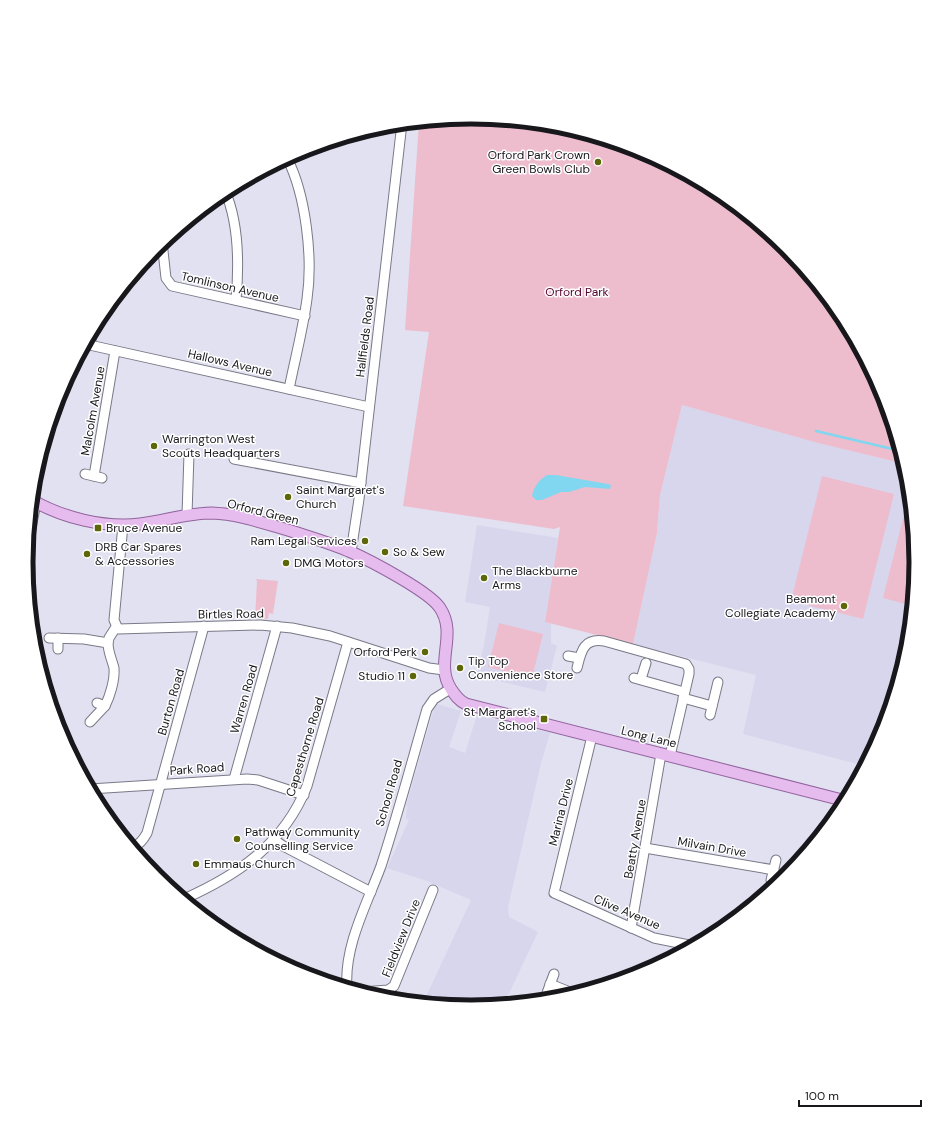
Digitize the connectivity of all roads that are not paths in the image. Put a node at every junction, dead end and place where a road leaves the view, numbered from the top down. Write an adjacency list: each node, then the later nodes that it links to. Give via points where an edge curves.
1 (401, 129): 10 (street, Hallfields Road)
2 (289, 164): 6 (street, via 299,189 306,228 309,280)
3 (227, 198): 5 (street, via 236,234)
4 (163, 250): 5 (street, Tomlinson Avenue, via 166,278 170,284)
5 (236, 300): 6 (street, Tomlinson Avenue)
6 (305, 316): 9 (street)
7 (91, 345): 8 (street, Hallows Avenue)
8 (116, 351): 9 (street, Hallows Avenue); 13 (street, Malcolm Avenue)
9 (289, 389): 10 (street, Hallows Avenue)
10 (369, 407): 14 (street, Hallfields Road)
11 (189, 454): 16 (street)
12 (234, 459): 14 (street)
13 (94, 476)
14 (361, 483): 18 (street, Hallfields Road)
15 (37, 503): 17 (main road, Orford Green, via 67,516)
16 (187, 515): 17 (main road, Orford Green); 18 (main road, Orford Green, via 211,513 238,516)
17 (122, 525): 21 (street, via 114,620)
18 (351, 552): 29 (main road, Orford Green, via 429,597 441,608 448,632)
19 (204, 626): 20 (street, Birtles Road); 21 (street, Birtles Road, via 122,630); 37 (street, Burton Road)
20 (277, 626): 22 (street, Birtles Road); 36 (street, Warren Road)
21 (116, 627): 23 (street)
22 (348, 642): 29 (street, Birtles Road, via 428,668); 39 (street, Capesthorne Road)
23 (108, 643): 24 (street, via 53,638); 33 (street, via 114,676)
24 (58, 649)
25 (568, 656): 26 (street)
26 (579, 658): 28 (street); 32 (street, Beatty Avenue, via 584,648 593,640 686,664 689,674)
27 (646, 664): 32 (street, via 638,678)
28 (577, 668)
29 (444, 670): 31 (main road)
30 (718, 682): 32 (street, via 711,710)
31 (450, 689): 34 (main road, Long Lane, via 459,700 469,706); 46 (street, School Road, via 434,699 427,709)
32 (684, 695): 35 (street, Beatty Avenue)
33 (90, 722)
34 (592, 736): 35 (main road, Long Lane); 47 (street, Marina Drive)
35 (666, 755): 40 (main road, Long Lane); 43 (street, Beatty Avenue)
36 (234, 779): 37 (street, Park Road); 39 (street, Park Road, via 258,780)
37 (160, 784): 38 (street, Park Road); 42 (street, Burton Road, via 146,833)
38 (97, 789)
39 (304, 795): 41 (street, Capesthorne Road)
40 (840, 799)
41 (274, 840): 46 (street); 48 (street, Capesthorne Road, via 256,858 225,880)
42 (137, 845)
43 (646, 848): 44 (street, Milvain Drive, via 775,865); 49 (street, Beatty Avenue)
44 (771, 880)
45 (433, 890): 55 (street, Fieldview Drive, via 394,986)
46 (371, 892): 52 (street, School Road, via 352,946)
47 (554, 893): 49 (street, Clive Avenue)
48 (188, 897)
49 (631, 928): 50 (street, Clive Avenue, via 654,938)
50 (686, 944)
51 (554, 974): 53 (street)
52 (346, 982)
53 (550, 984): 54 (street); 56 (street)
54 (565, 990)
55 (380, 991)
56 (547, 993)

